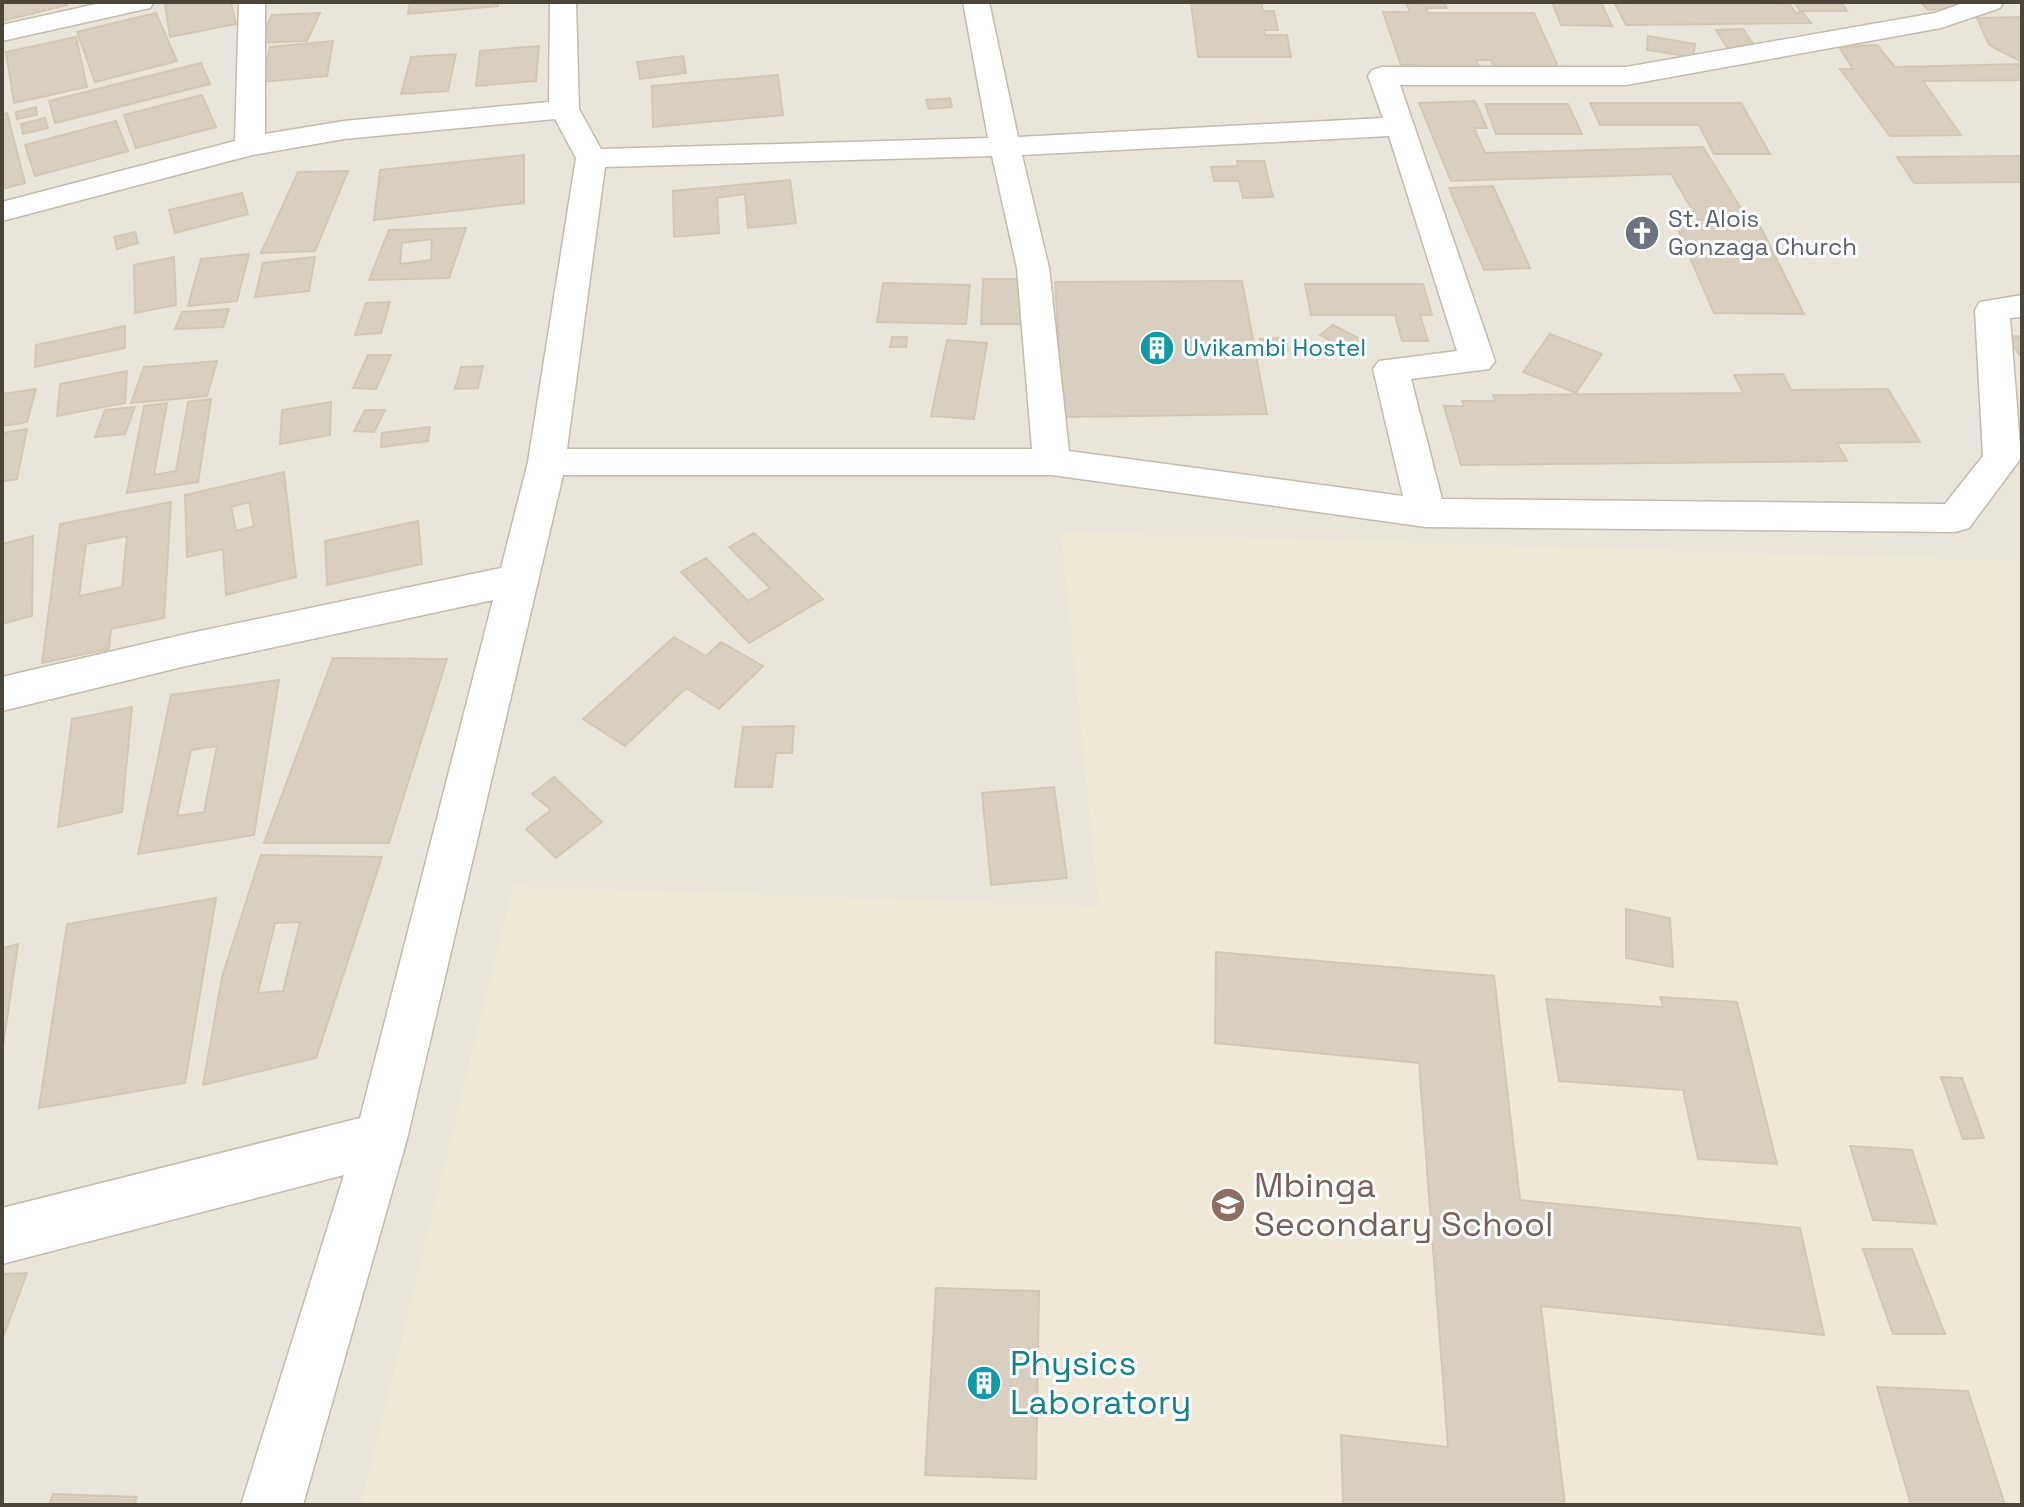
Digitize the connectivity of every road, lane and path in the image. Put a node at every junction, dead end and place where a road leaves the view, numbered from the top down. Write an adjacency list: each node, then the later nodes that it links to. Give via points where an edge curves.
1 (141, 2): 6 (street)
2 (252, 2): 9 (street)
3 (563, 2): 7 (street)
4 (1991, 2): 8 (street, via 1941,20 1626,76 1382,76)
5 (982, 9): 10 (street)
6 (2, 33)
7 (564, 109): 9 (street, via 344,130); 11 (street)
8 (1401, 126): 10 (street); 16 (street, via 1477,361 1391,369)
9 (250, 146): 12 (street)
10 (1005, 147): 11 (street); 15 (street, via 1033,268)
11 (591, 158): 14 (street)
12 (2, 212)
13 (2022, 306): 16 (street, via 1992,310 2002,458 1955,518)
14 (547, 462): 15 (street); 17 (street)
15 (1052, 462): 16 (street)
16 (1426, 513)
17 (516, 580): 18 (street); 19 (street)
18 (2, 694)
19 (381, 1139): 20 (street); 21 (street)
20 (2, 1236)
21 (272, 1505)

